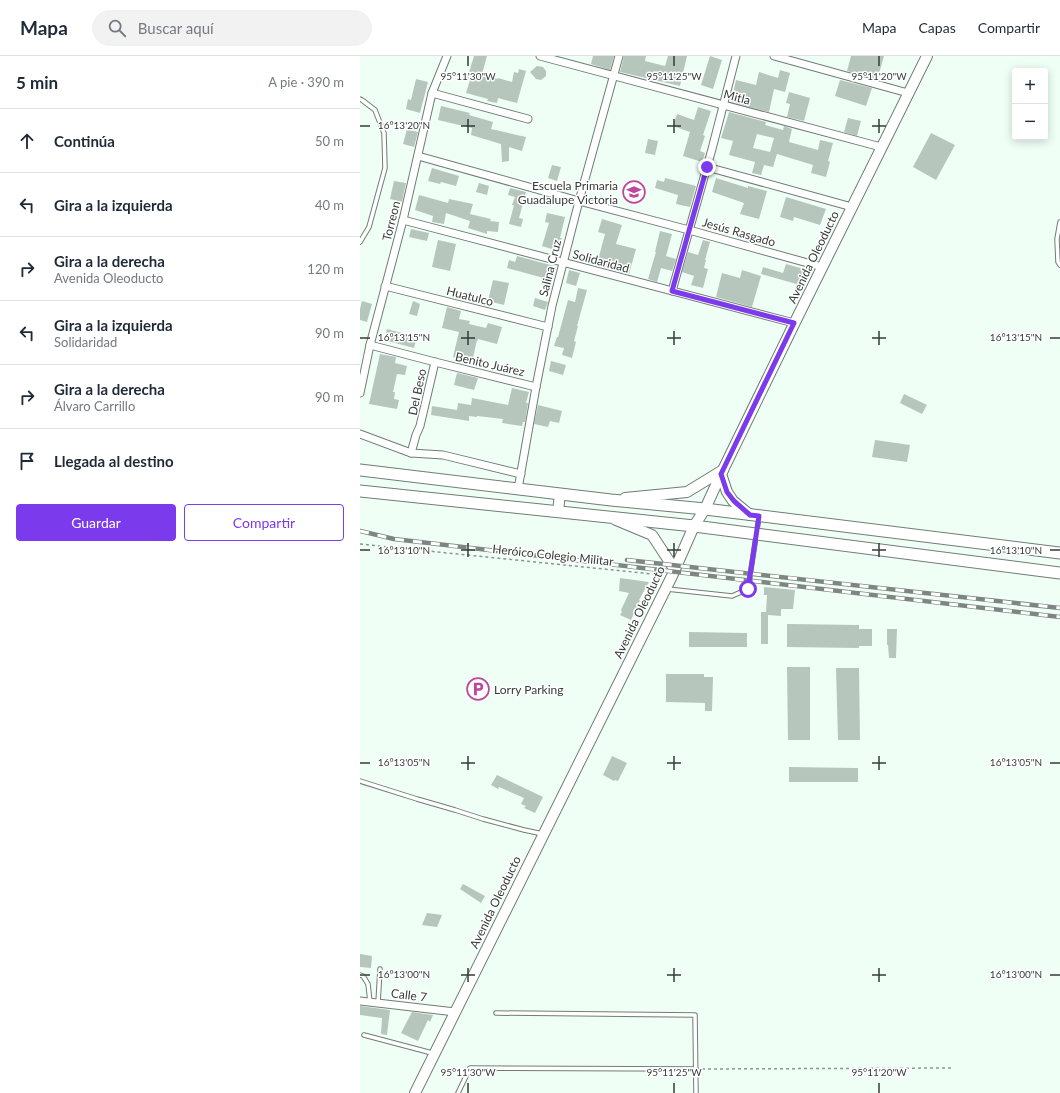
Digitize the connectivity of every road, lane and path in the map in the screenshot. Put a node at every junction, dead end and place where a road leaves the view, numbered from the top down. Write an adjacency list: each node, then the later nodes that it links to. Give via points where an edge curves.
1 (447, 56): 9 (street, Torreon)
2 (540, 56): 7 (street, Mitla)
3 (619, 56): 7 (street, Salina Cruz)
4 (736, 56): 11 (street)
5 (774, 56): 8 (street)
6 (927, 56): 8 (main road, Avenida Oleoducto)
7 (614, 76): 11 (street, Mitla); 16 (street, Salina Cruz)
8 (908, 93): 13 (main road, Avenida Oleoducto)
9 (432, 94): 12 (street); 14 (street, Torreon)
10 (360, 99): 21 (lane, via 375,110 384,133 385,168 369,227)
11 (724, 105): 13 (street, Mitla); 15 (street)
12 (528, 119)
13 (882, 147): 17 (main road, Avenida Oleoducto)
14 (418, 156): 16 (street, Jesús Rasgado); 18 (street, Torreon)
15 (707, 167): 17 (street); 20 (street)
16 (579, 201): 20 (street, Jesús Rasgado); 22 (street, Salina Cruz)
17 (852, 207): 24 (main road, Avenida Oleoducto)
18 (403, 220): 22 (street, Solidaridad); 25 (street, Torreon)
19 (1060, 222): 23 (lane, via 1057,239)
20 (689, 230): 24 (street, Jesús Rasgado); 26 (street)
21 (360, 242)
22 (563, 262): 26 (street, Solidaridad); 28 (street, Salina Cruz)
23 (1060, 265)
24 (822, 267): 27 (main road, Avenida Oleoducto)
25 (385, 286): 28 (street, Huatulco); 29 (street, Torreon)
26 (672, 291): 27 (street, Solidaridad)
27 (794, 323): 36 (main road, Avenida Oleoducto)
28 (548, 327): 31 (street, Salina Cruz)
29 (370, 345): 30 (street, Benito Juárez); 32 (street, Torreon)
30 (434, 362): 31 (street, Benito Juárez); 34 (street, Del Beso, via 420,426)
31 (536, 386): 37 (street, Salina Cruz)
32 (360, 393)
33 (360, 434): 34 (street)
34 (411, 453): 37 (street, via 443,456)
35 (360, 470): 38 (main road)
36 (722, 472): 41 (main road, via 687,492); 42 (main road, Avenida Oleoducto); 44 (main road, via 727,492 734,501)
37 (521, 474): 38 (street, Salina Cruz)
38 (518, 489): 40 (main road)
39 (360, 491): 43 (main road)
40 (560, 494): 41 (main road); 43 (main road)
41 (611, 500): 42 (main road)
42 (704, 509): 44 (main road); 46 (main road, Avenida Oleoducto)
43 (558, 511): 45 (main road)
44 (754, 515): 47 (lane); 49 (main road)
45 (608, 517): 46 (main road); 50 (main road, via 652,535)
46 (694, 526): 47 (main road); 50 (main road, Avenida Oleoducto)
47 (756, 534): 51 (main road); 52 (lane, via 748,589 732,596)
48 (360, 544): 50 (path, Heróico Colegio Militar)
49 (1060, 553)
50 (673, 573): 52 (main road, Avenida Oleoducto)
51 (1060, 573)
52 (666, 589): 54 (main road, Avenida Oleoducto)
53 (360, 781): 54 (lane, via 483,819)
54 (543, 834): 60 (main road, Avenida Oleoducto)
55 (380, 968): 59 (lane)
56 (360, 976): 58 (lane, via 363,976 368,984)
57 (360, 1001): 58 (street, Calle 7)
58 (370, 1002): 59 (street, Calle 7)
59 (378, 1003): 60 (street, Calle 7)
60 (455, 1012): 63 (main road, Avenida Oleoducto)
61 (496, 1013): 65 (lane, via 695,1014)
62 (364, 1035): 63 (lane)
63 (434, 1054): 66 (main road, Avenida Oleoducto)
64 (952, 1068): 65 (path)
65 (696, 1069): 67 (lane, via 470,1068); 68 (lane)
66 (415, 1093)
67 (458, 1093)
68 (696, 1093)

